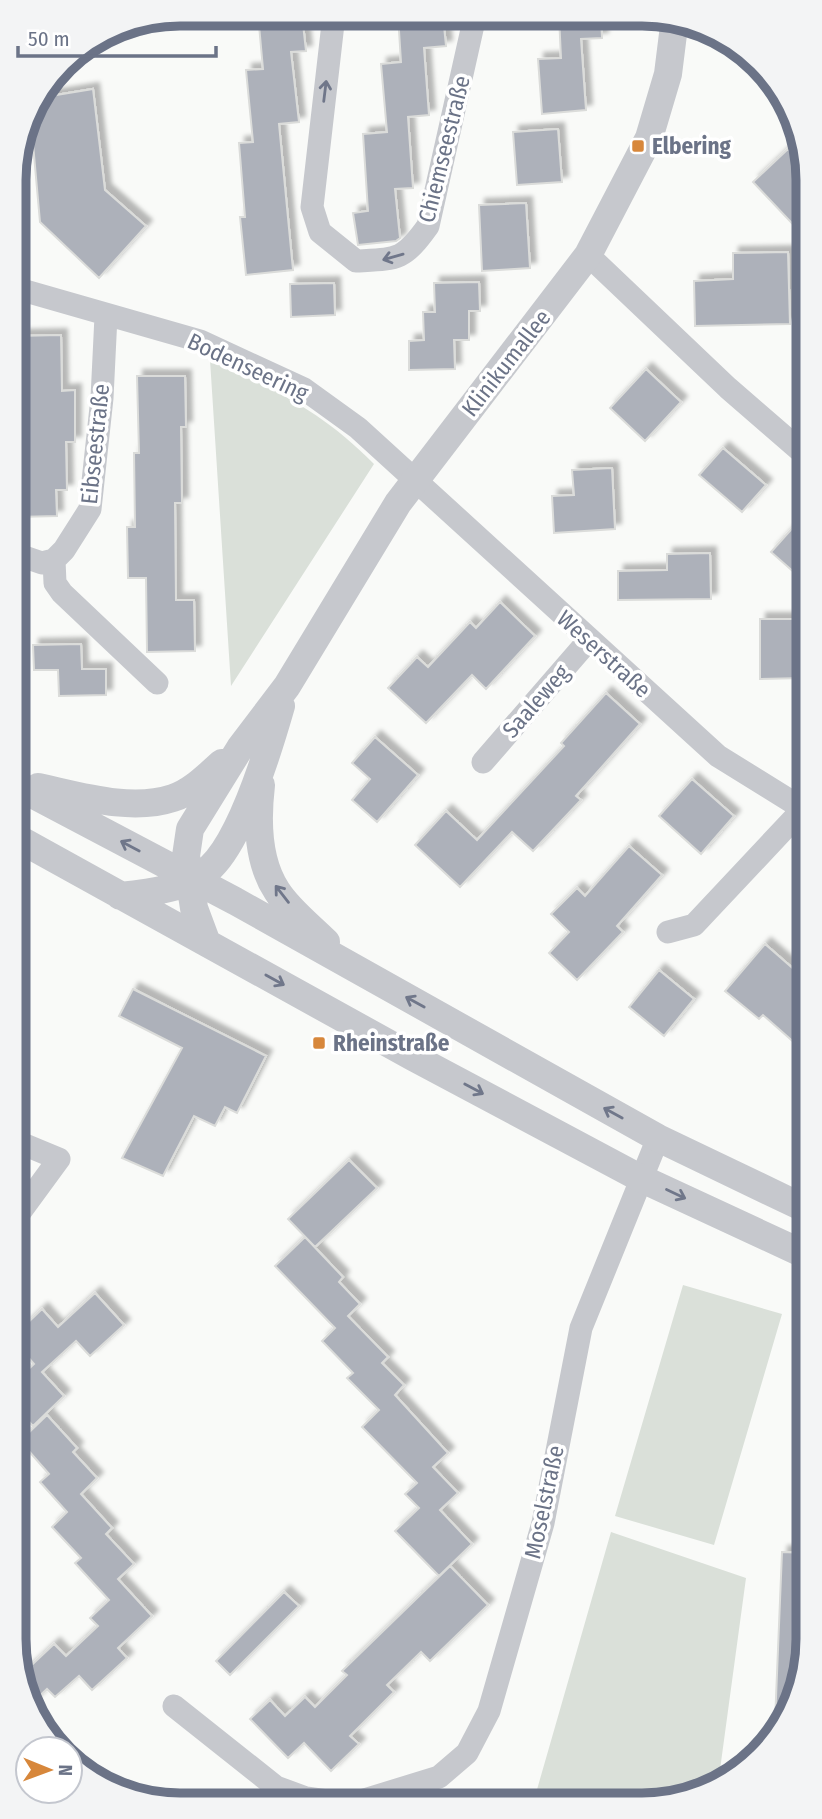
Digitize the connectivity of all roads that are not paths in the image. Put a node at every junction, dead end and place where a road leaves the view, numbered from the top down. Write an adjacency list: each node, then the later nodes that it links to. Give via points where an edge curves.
1 (473, 26): 2 (street, Chiemseestraße, one-way to 2, via 428,226 412,250 393,260 356,261 320,232 312,208)
2 (333, 27)
3 (674, 29): 4 (street, Klinikumallee, via 668,74 649,138)
4 (588, 255): 7 (street); 8 (street, Klinikumallee)
5 (27, 292): 6 (street, Bodenseering)
6 (106, 316): 8 (street, Bodenseering, via 200,341 304,389 358,428); 10 (street, Eibseestraße, via 90,509)
7 (796, 447)
8 (415, 480): 11 (street, Weserstraße); 13 (street, Klinikumallee)
9 (27, 558): 10 (street, via 42,563)
10 (54, 560): 12 (street, via 55,583 62,593)
11 (588, 641): 15 (street, Saaleweg); 19 (street, Weserstraße, via 718,756)
12 (157, 683)
13 (287, 686): 14 (street, Klinikumallee); 16 (street, Klinikumallee)
14 (240, 748): 17 (street, Klinikumallee, via 174,798 115,802); 22 (street, Klinikumallee, via 190,830 186,856)
15 (483, 762)
16 (263, 768): 22 (street, Klinikumallee, via 226,849 210,869); 26 (street, Klinikumallee, one-way to 16, via 277,891 269,872 258,808)
17 (27, 786)
18 (27, 789): 22 (street, one-way to 18)
19 (796, 805)
20 (796, 818): 24 (street, via 694,925)
21 (27, 843): 23 (street)
22 (190, 879): 23 (street, Klinikumallee, via 158,892); 25 (street, Klinikumallee, via 194,908); 26 (street)
23 (120, 896): 25 (street)
24 (668, 932)
25 (207, 943): 29 (street, one-way to 29)
26 (344, 962): 27 (street, one-way to 26)
27 (658, 1139): 29 (street, Moselstraße); 31 (street)
28 (26, 1145): 30 (street, via 59,1159)
29 (640, 1178): 32 (street, one-way to 32); 35 (street, Moselstraße, via 581,1328 543,1523 489,1711 467,1753 439,1777)
30 (26, 1204)
31 (795, 1204)
32 (795, 1250)
33 (174, 1706): 34 (street, via 276,1787)
34 (292, 1793)
35 (387, 1793)

